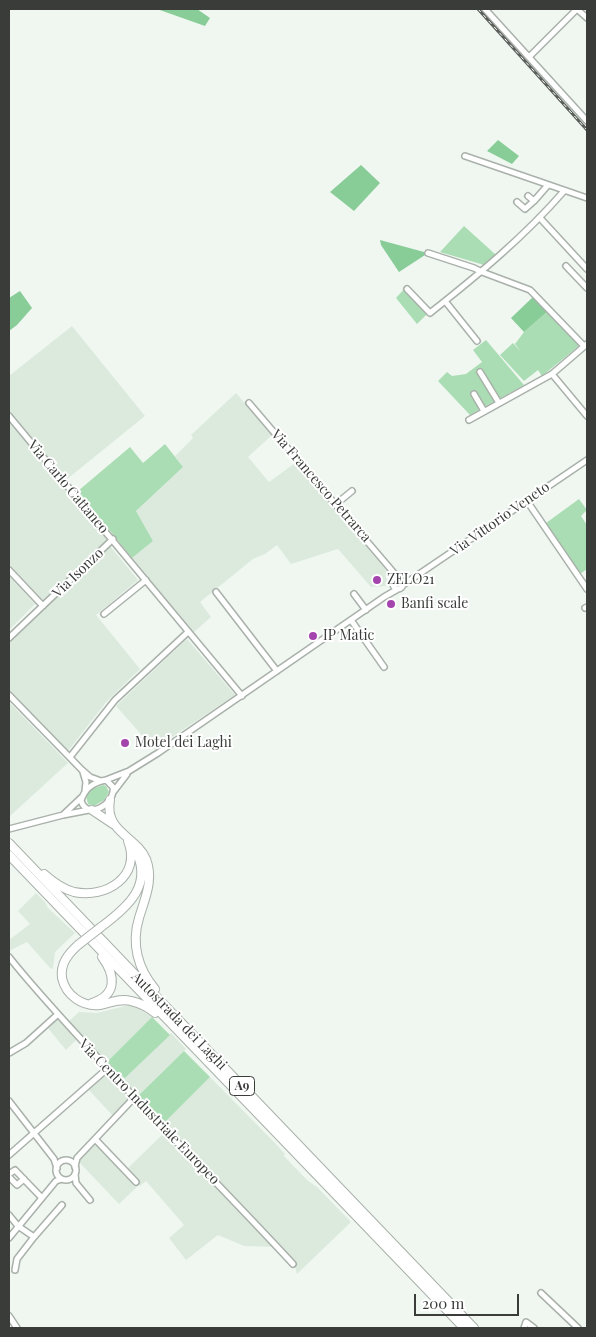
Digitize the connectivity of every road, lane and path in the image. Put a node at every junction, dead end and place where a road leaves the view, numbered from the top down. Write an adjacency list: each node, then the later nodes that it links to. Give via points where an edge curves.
1 (485, 9): 4 (street)
2 (577, 9): 3 (street); 4 (street)
3 (587, 18)
4 (529, 57): 5 (street)
5 (587, 121)
6 (465, 156): 7 (street)
7 (548, 185): 8 (street); 11 (street)
8 (564, 191): 10 (street); 13 (street)
9 (528, 196): 11 (street)
10 (587, 198)
11 (534, 201): 12 (street, via 525,209)
12 (517, 202)
13 (540, 218): 16 (street); 17 (street)
14 (428, 253): 17 (street)
15 (566, 266): 19 (street)
16 (587, 269)
17 (482, 272): 20 (street); 22 (street, via 530,290)
18 (407, 288): 20 (street, via 430,313)
19 (587, 288)
20 (446, 301): 21 (street)
21 (477, 341)
22 (586, 345): 24 (street)
23 (480, 372): 27 (street)
24 (552, 374): 27 (street); 30 (street)
25 (474, 394): 28 (street)
26 (249, 403): 35 (street, Via Francesco Petrarca)
27 (499, 403): 28 (street)
28 (484, 411): 31 (street)
29 (9, 416): 36 (street, Via Carlo Cattaneo)
30 (587, 416)
31 (468, 420)
32 (587, 460): 34 (street, Via Vittorio Veneto)
33 (352, 491): 35 (street)
34 (527, 500): 41 (street, Via Vittorio Veneto); 42 (street)
35 (336, 504): 38 (street, Via Francesco Petrarca)
36 (113, 539): 39 (street, Via Carlo Cattaneo); 46 (street, Via Isonzo)
37 (9, 570): 46 (street, Via Isonzo)
38 (392, 571): 40 (street, Via Francesco Petrarca); 41 (street, Via Francesco Petrarca)
39 (146, 580): 48 (street); 50 (street, Via Carlo Cattaneo)
40 (394, 583): 41 (street, via 397,580); 41 (street, via 396,589); 45 (street, Via Vittorio Veneto)
41 (401, 584): 45 (street, Via Vittorio Veneto)
42 (587, 589)
43 (216, 592): 53 (street)
44 (354, 594): 47 (street)
45 (384, 597): 47 (street, Via Vittorio Veneto)
46 (43, 606): 51 (street, Via Isonzo)
47 (366, 610): 49 (street, Via Vittorio Veneto)
48 (104, 614)
49 (351, 620): 52 (street); 53 (street, Via Vittorio Veneto)
50 (188, 632): 55 (street, Via Carlo Cattaneo); 56 (street, via 115,700)
51 (9, 638)
52 (384, 667)
53 (274, 673): 55 (street, Via Vittorio Veneto)
54 (9, 695): 56 (street)
55 (242, 696): 58 (street, Via Vittorio Veneto)
56 (70, 757): 57 (street)
57 (82, 770): 59 (street); 61 (street, via 86,782)
58 (129, 771): 59 (street); 60 (street)
59 (103, 781): 60 (street, via 112,784); 61 (street, via 92,785)
60 (114, 791): 62 (street)
61 (84, 794): 63 (street, via 82,804); 64 (street)
62 (110, 800): 63 (street, via 101,808); 65 (highway, via 110,816)
63 (91, 810): 64 (street); 65 (highway)
64 (63, 815): 66 (street)
65 (117, 827): 67 (highway)
66 (9, 829)
67 (128, 839): 68 (highway, via 132,856 128,871 111,887 93,893 75,892 54,882); 72 (highway, bridge, via 140,862 140,884 134,898 78,944 63,963 62,979 71,995); 75 (highway, via 146,860 149,878 136,932 140,965 153,986)
68 (10, 842): 75 (highway, Autostrada dei Laghi / A9)
69 (9, 855): 70 (highway, Autostrada dei Laghi / A9)
70 (24, 871): 72 (highway, via 108,966 112,976 110,991); 79 (highway, Autostrada dei Laghi / A9)
71 (9, 957): 73 (street, Via Centro Industriale Europeo)
72 (89, 1004): 79 (highway, via 129,1000 150,1009)
73 (58, 1015): 74 (street, via 26,1043); 76 (street, Via Centro Industriale Europeo)
74 (9, 1053)
75 (223, 1066): 106 (highway, Autostrada dei Laghi / A9)
76 (108, 1068): 77 (street, Via Centro Industriale Europeo); 80 (street)
77 (133, 1099): 81 (street); 100 (street, Via Centro Industriale Europeo)
78 (9, 1101): 80 (street)
79 (255, 1111): 105 (highway, Autostrada dei Laghi / A9)
80 (33, 1133): 82 (street); 84 (street)
81 (95, 1139): 83 (street); 91 (street)
82 (9, 1154)
83 (77, 1158): 86 (street); 87 (street)
84 (54, 1159): 85 (street); 89 (street)
85 (62, 1161): 86 (street); 89 (street)
86 (69, 1161): 87 (street)
87 (75, 1170): 89 (street); 92 (street)
88 (9, 1175): 90 (street, via 14,1169); 90 (street, via 17,1185)
89 (61, 1175): 92 (street); 93 (street)
90 (24, 1179): 93 (street)
91 (136, 1182)
92 (76, 1183): 94 (street)
93 (42, 1198): 97 (street)
94 (90, 1200)
95 (62, 1205): 98 (street)
96 (9, 1215): 97 (street)
97 (18, 1226): 98 (street); 99 (street)
98 (34, 1237): 101 (street, via 17,1259)
99 (9, 1238)
100 (293, 1264)
101 (15, 1270)
102 (541, 1293): 109 (street)
103 (9, 1316): 104 (street)
104 (17, 1328)
105 (464, 1328)
106 (474, 1328)
107 (524, 1328): 108 (street, via 526,1322)
108 (534, 1328)
109 (578, 1328)

